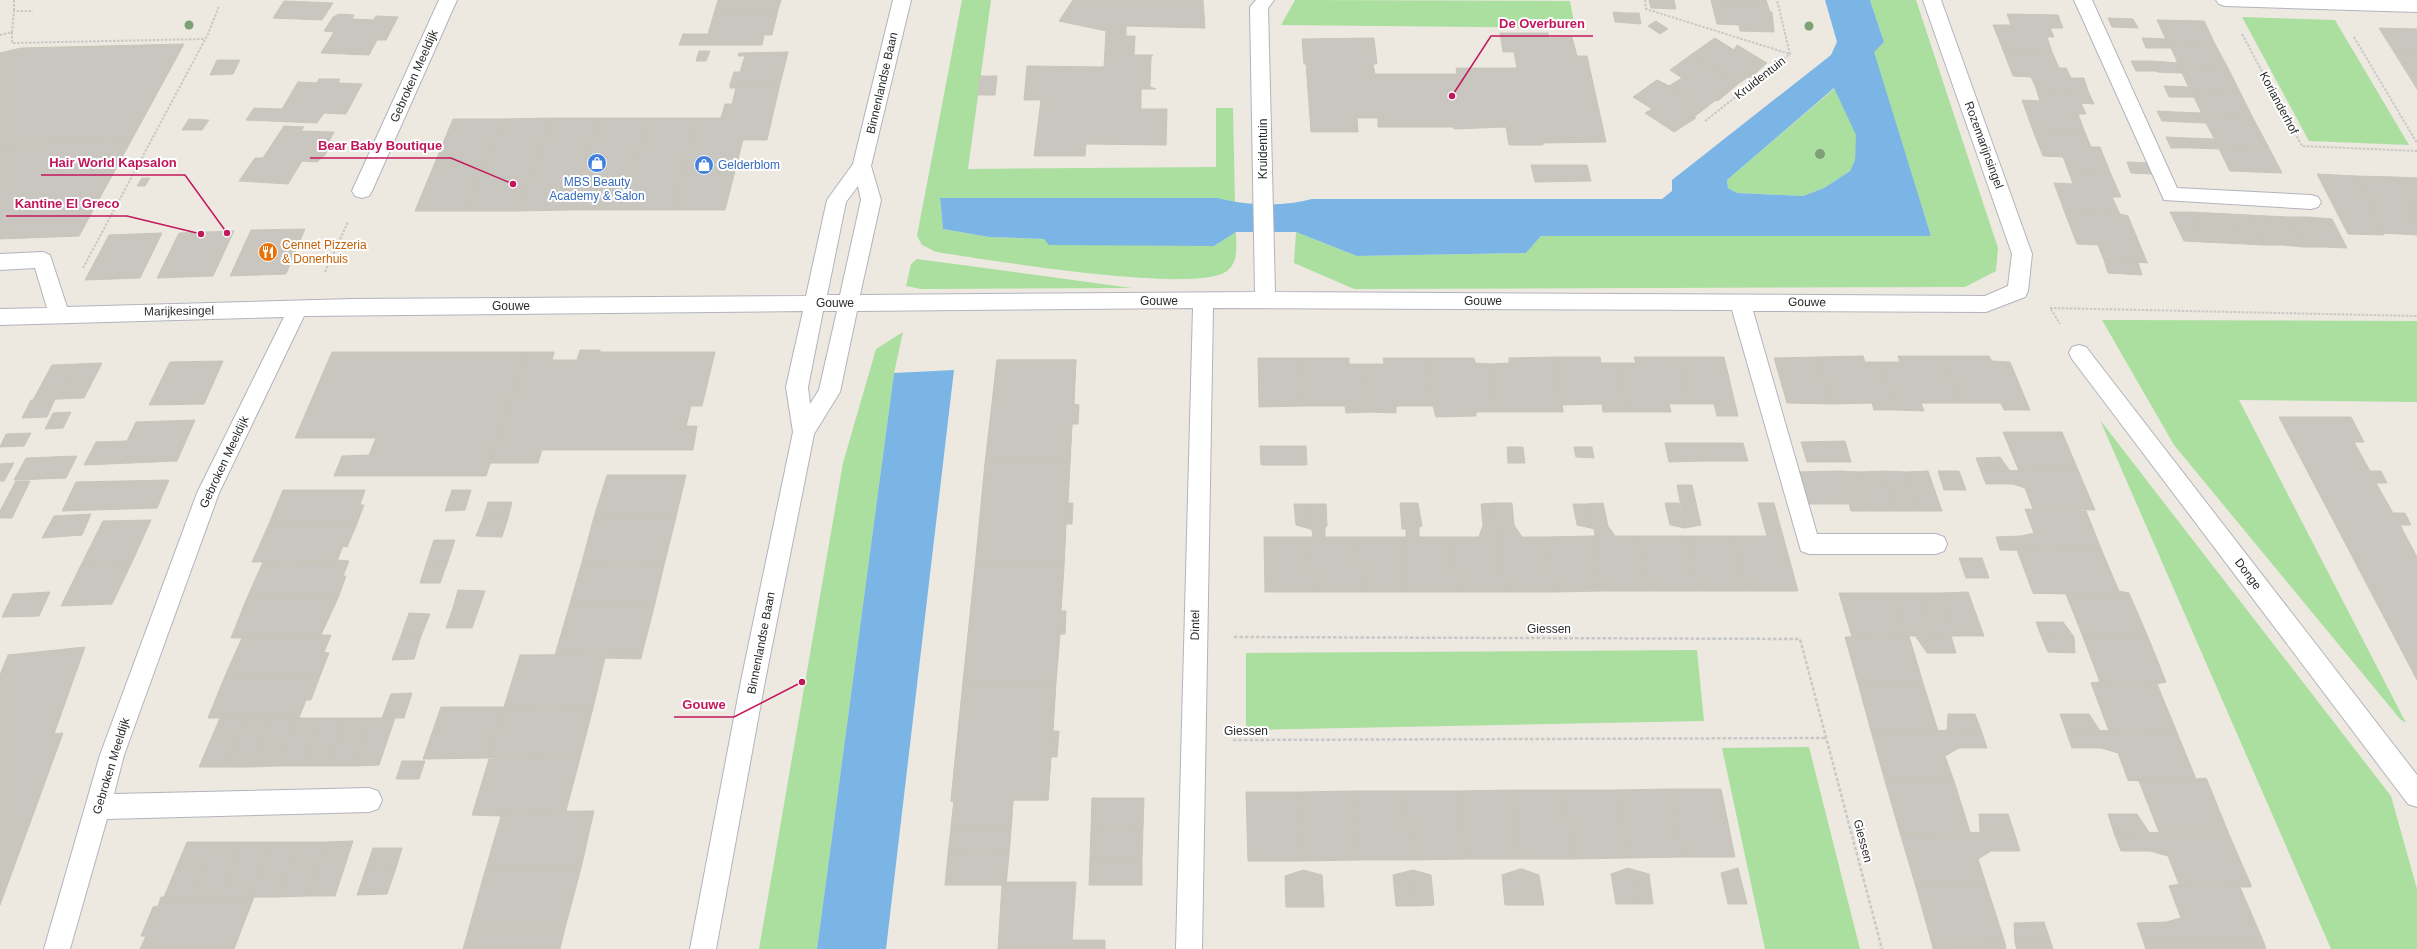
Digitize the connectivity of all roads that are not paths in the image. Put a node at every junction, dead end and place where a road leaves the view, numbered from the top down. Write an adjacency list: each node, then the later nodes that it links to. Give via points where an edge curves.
1 (448, 0): 9 (street, Gebroken Meeldijk)
2 (902, 0): 8 (street, Binnenlandse Baan)
3 (1265, 0): 13 (street, Kruidentuin, via 1259,7)
4 (1932, 0): 12 (street, Rozemarijnsingel, via 2022,254)
5 (2083, 0): 10 (street, via 2171,195)
6 (2225, 0): 7 (street)
7 (2417, 6)
8 (862, 166): 16 (street, Binnenlandse Baan, via 837,200); 17 (street, Binnenlandse Baan, via 871,200)
9 (362, 191)
10 (2311, 202)
11 (0, 262): 19 (street, via 43,260)
12 (2018, 291): 15 (street, Gouwe, via 1986,304)
13 (1265, 300): 14 (street, Gouwe); 15 (street, Gouwe)
14 (1203, 301): 17 (street, Gouwe); 29 (street, Dintel)
15 (1740, 302): 23 (street, via 1809,544)
16 (815, 303): 17 (street, Gouwe); 18 (street, Gouwe); 22 (street, Binnenlandse Baan, via 797,387)
17 (848, 303): 22 (street, Binnenlandse Baan, via 829,392)
18 (298, 308): 19 (street, Marijkesingel); 26 (street, Gebroken Meeldijk, via 208,493 112,755)
19 (59, 314): 20 (street, Marijkesingel)
20 (0, 317)
21 (2079, 353): 24 (street, Donge)
22 (804, 432): 28 (street, Binnenlandse Baan, via 753,681)
23 (1936, 544)
24 (2417, 795)
25 (369, 800): 26 (street)
26 (98, 807): 27 (street, Gebroken Meeldijk)
27 (57, 949)
28 (703, 949)
29 (1189, 949)

